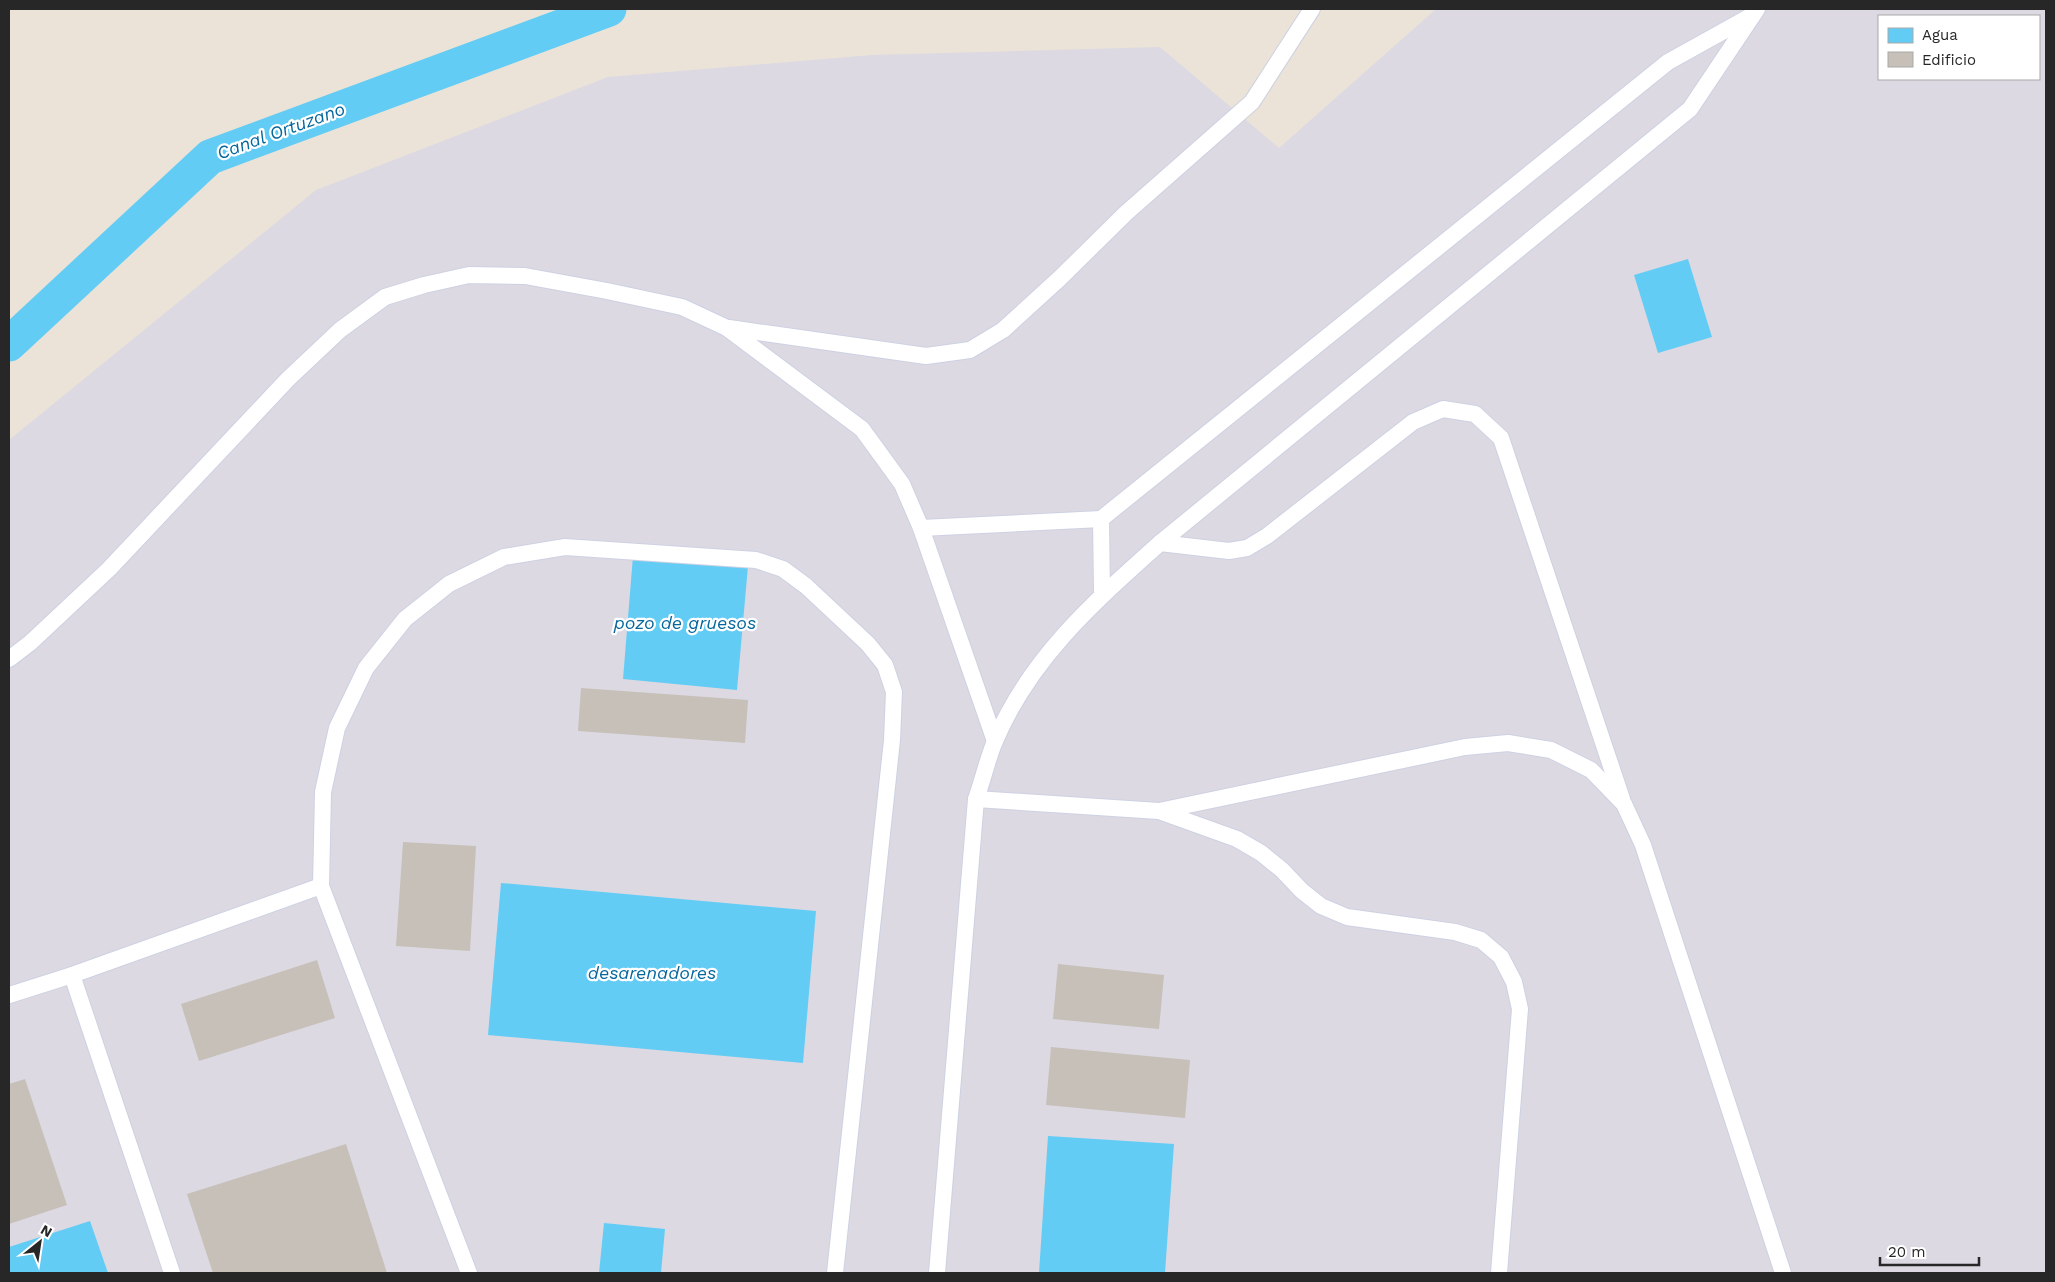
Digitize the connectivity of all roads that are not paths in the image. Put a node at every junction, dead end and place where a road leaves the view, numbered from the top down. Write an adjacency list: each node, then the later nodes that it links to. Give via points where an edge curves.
1 (1312, 9): 3 (lane, via 1252,102 1126,213 1003,330 970,350 926,356)
2 (1755, 11): 4 (lane, via 1668,62); 6 (lane, via 1690,109)
3 (727, 328): 5 (lane, via 862,429 902,484); 8 (lane, via 682,307 525,276 469,275 385,298 340,330 295,373 109,569)
4 (1101, 519): 5 (lane); 7 (lane)
5 (921, 528): 9 (lane)
6 (1160, 544): 7 (lane); 11 (lane, via 1228,551 1247,548 1267,536 1413,422 1443,409 1475,414 1501,438)
7 (1102, 594): 9 (lane, via 1046,654)
8 (9, 659)
9 (995, 741): 10 (lane)
10 (976, 799): 12 (lane); 19 (lane)
11 (1624, 804): 12 (lane, via 1591,770 1551,750 1508,743 1465,747); 21 (lane, via 1643,845)
12 (1159, 811): 20 (lane, via 1237,839 1261,853 1321,906 1347,918 1455,932 1481,940 1501,957 1514,982 1520,1009)
13 (320, 886): 14 (lane); 17 (lane); 18 (lane, via 323,792 337,728 366,668 405,620 449,584 504,557 564,547 756,560 783,569 806,586 868,644 885,665 894,692 892,740)
14 (72, 976): 15 (lane); 16 (lane)
15 (9, 995)
16 (172, 1273)
17 (469, 1273)
18 (835, 1273)
19 (937, 1273)
20 (1499, 1273)
21 (1783, 1273)

